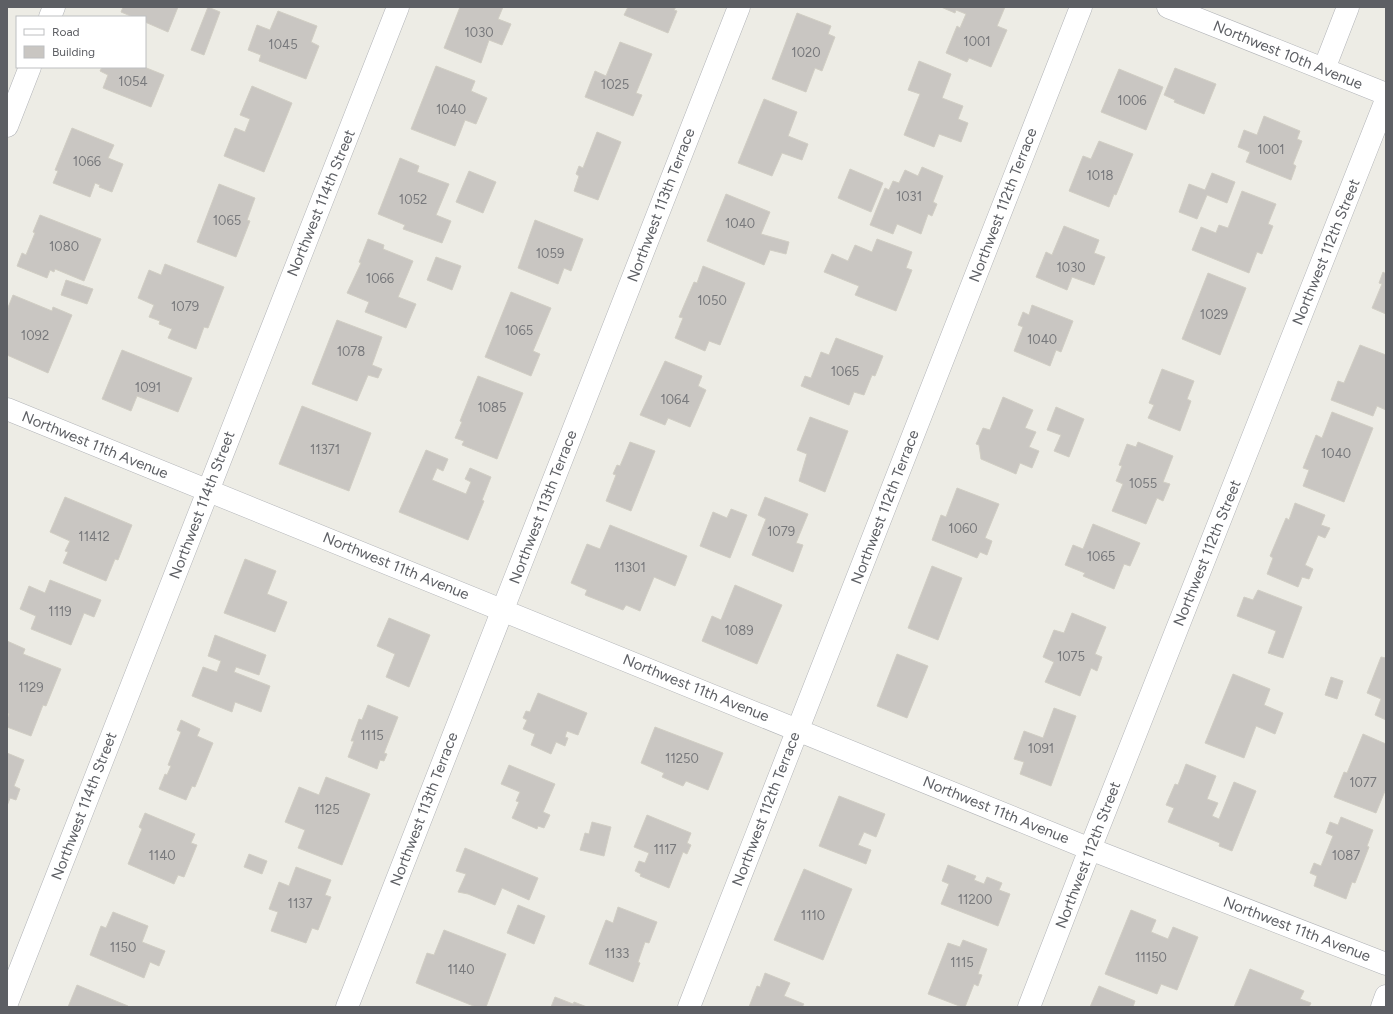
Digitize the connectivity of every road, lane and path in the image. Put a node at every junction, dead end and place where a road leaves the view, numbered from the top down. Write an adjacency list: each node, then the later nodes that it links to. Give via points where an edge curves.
1 (398, 7): 12 (street, Northwest 114th Street)
2 (739, 7): 13 (street, Northwest 113th Terrace)
3 (1081, 7): 14 (street, Northwest 112th Terrace)
4 (1168, 7): 7 (street, Northwest 10th Avenue)
5 (1348, 7): 7 (street)
6 (30, 68): 10 (street)
7 (1324, 69): 8 (street, Northwest 10th Avenue)
8 (1386, 94)
9 (1386, 100): 15 (street, Northwest 112th Street)
10 (7, 126)
11 (7, 409): 12 (street, Northwest 11th Avenue)
12 (208, 490): 13 (street, Northwest 11th Avenue); 18 (street, Northwest 114th Street)
13 (503, 609): 14 (street, Northwest 11th Avenue); 19 (street, Northwest 113th Terrace)
14 (798, 729): 15 (street, Northwest 11th Avenue); 20 (street, Northwest 112th Terrace)
15 (1090, 848): 16 (street, Northwest 11th Avenue); 21 (street, Northwest 112th Street)
16 (1386, 964)
17 (1386, 996): 22 (street)
18 (7, 1003)
19 (347, 1007)
20 (689, 1007)
21 (1029, 1007)
22 (1382, 1007)

